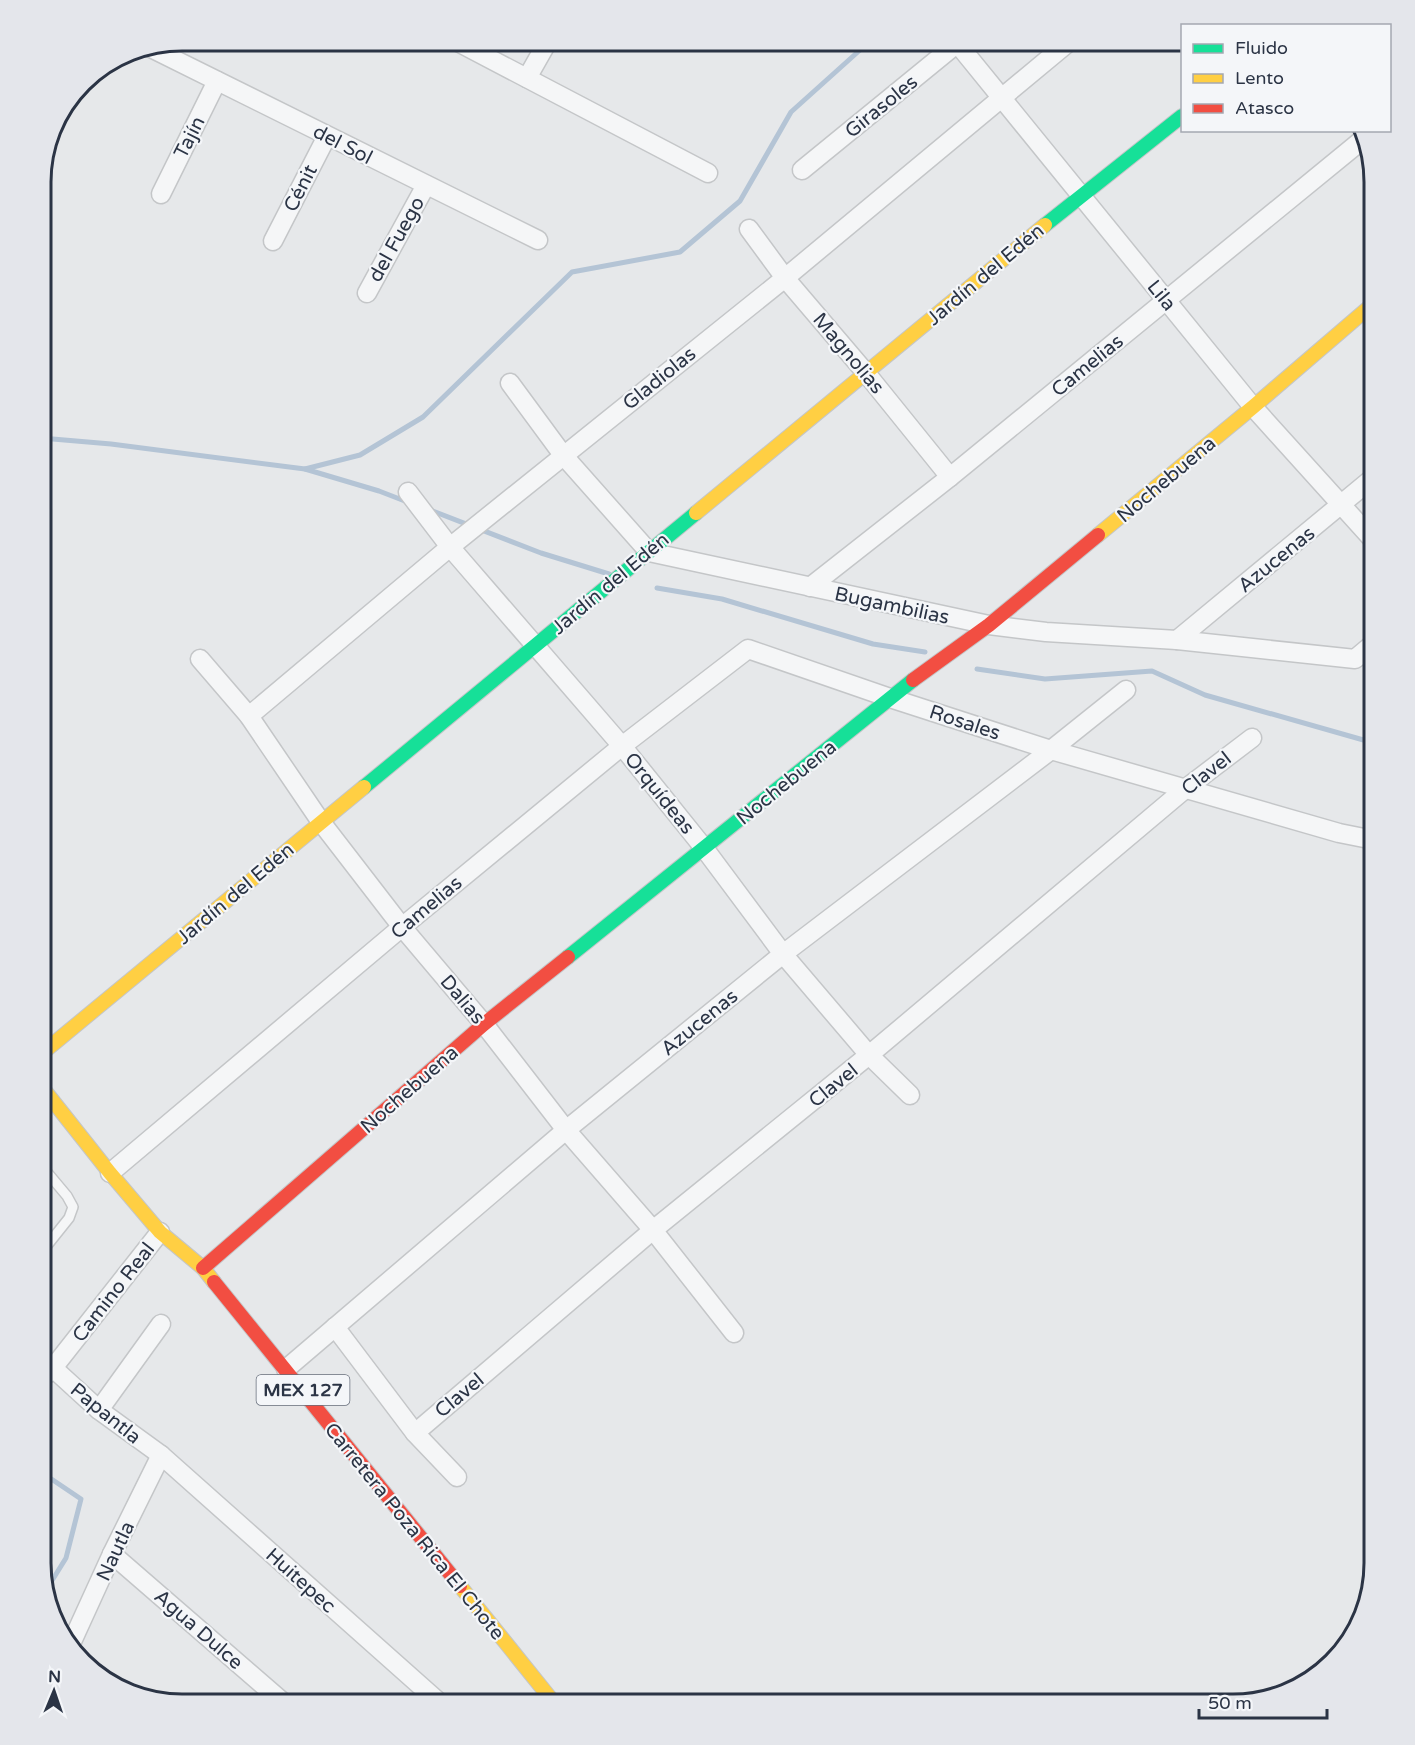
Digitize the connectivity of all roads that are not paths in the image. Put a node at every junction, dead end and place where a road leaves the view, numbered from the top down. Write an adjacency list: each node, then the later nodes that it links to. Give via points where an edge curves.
1 (477, 51): 7 (street)
2 (542, 51): 7 (street)
3 (948, 51): 13 (street, Girasoles)
4 (966, 51): 9 (street, Lila)
5 (1058, 51): 9 (street, Gladiolas)
6 (161, 53): 8 (street, del Sol)
7 (527, 78): 14 (street)
8 (217, 81): 11 (street, del Sol); 16 (street, Tajín)
9 (1001, 98): 17 (street, Lila); 21 (street, Gladiolas)
10 (1181, 118): 17 (street, Jardín del Edén)
11 (327, 136): 15 (street, del Sol); 20 (street, Cénit)
12 (1358, 143): 23 (street, Camelias)
13 (802, 171)
14 (708, 172)
15 (426, 185): 19 (street, del Sol); 22 (street, del Fuego)
16 (161, 194)
17 (1081, 195): 23 (street, Lila); 25 (street, Jardín del Edén)
18 (749, 229): 21 (street, Magnolias)
19 (538, 240)
20 (273, 241)
21 (784, 278): 25 (street, Magnolias); 28 (street, Gladiolas)
22 (366, 293)
23 (1166, 300): 27 (street, Lila); 29 (street, Camelias)
24 (1364, 312): 27 (street, Nochebuena)
25 (866, 373): 29 (street, Magnolias); 35 (street, Jardín del Edén)
26 (510, 383): 28 (street)
27 (1253, 407): 32 (street, Lila); 37 (street, Nochebuena)
28 (563, 455): 34 (street, Gladiolas); 35 (street)
29 (950, 477): 36 (street, Camelias)
30 (1364, 485): 32 (street, Azucenas)
31 (408, 492): 34 (street, Orquídeas)
32 (1341, 505): 33 (street, Lila); 38 (street, Azucenas)
33 (1364, 530)
34 (455, 544): 39 (street, Orquídeas); 45 (street, Gladiolas)
35 (649, 552): 36 (street, Bugambilias); 39 (street, Jardín del Edén)
36 (810, 587): 37 (street, Bugambilias)
37 (989, 625): 38 (street, Bugambilias); 44 (street, Nochebuena)
38 (1177, 640): 41 (street, Bugambilias, via 1355,659)
39 (535, 646): 47 (street, Orquídeas); 50 (street, Jardín del Edén)
40 (748, 649): 44 (street, Rosales); 47 (street, Camelias)
41 (1364, 651)
42 (200, 659): 45 (street, Dalias)
43 (1126, 690): 48 (street, Azucenas)
44 (890, 698): 48 (street, Rosales); 52 (street, Nochebuena)
45 (249, 716): 50 (street, Dalias)
46 (1252, 738): 49 (street, Clavel)
47 (622, 746): 52 (street, Orquídeas); 53 (street, Camelias)
48 (1051, 750): 49 (street, Rosales); 54 (street, Azucenas)
49 (1185, 789): 51 (street, Rosales); 57 (street, Clavel)
50 (321, 822): 53 (street, Dalias); 56 (street, Jardín del Edén)
51 (1364, 838)
52 (704, 848): 54 (street, Orquídeas); 55 (street, Nochebuena)
53 (402, 927): 55 (street, Dalias); 61 (street, Camelias)
54 (783, 954): 57 (street, Orquídeas); 60 (street, Azucenas)
55 (484, 1024): 60 (street, Dalias); 66 (street, Nochebuena)
56 (51, 1046)
57 (869, 1055): 58 (street, Orquídeas); 63 (street, Clavel)
58 (910, 1095)
59 (51, 1099): 61 (street, Carretera Poza Rica El Chote / MEX 127)
60 (566, 1130): 63 (street, Dalias); 68 (street, Azucenas)
61 (110, 1173): 64 (street, Carretera Poza Rica El Chote / MEX 127)
62 (51, 1177): 65 (lane, via 73,1207)
63 (653, 1230): 69 (street, Dalias); 74 (street, Clavel)
64 (160, 1232): 66 (street, Carretera Poza Rica El Chote / MEX 127); 70 (street, Camino Real)
65 (51, 1240)
66 (203, 1268): 71 (street, Carretera Poza Rica El Chote / MEX 127)
67 (161, 1324): 73 (street)
68 (335, 1327): 71 (street, Azucenas); 74 (street)
69 (734, 1333)
70 (51, 1368)
71 (286, 1369): 81 (street, Carretera Poza Rica El Chote / MEX 127)
72 (51, 1376): 73 (street, Papantla)
73 (99, 1410): 75 (street, Papantla)
74 (415, 1433): 76 (street)
75 (161, 1455): 77 (street, Nautla); 80 (street, Huitepec)
76 (457, 1477)
77 (112, 1554): 78 (street, Nautla); 79 (street, Agua Dulce)
78 (74, 1637)
79 (273, 1694)
80 (430, 1694)
81 (547, 1694)

